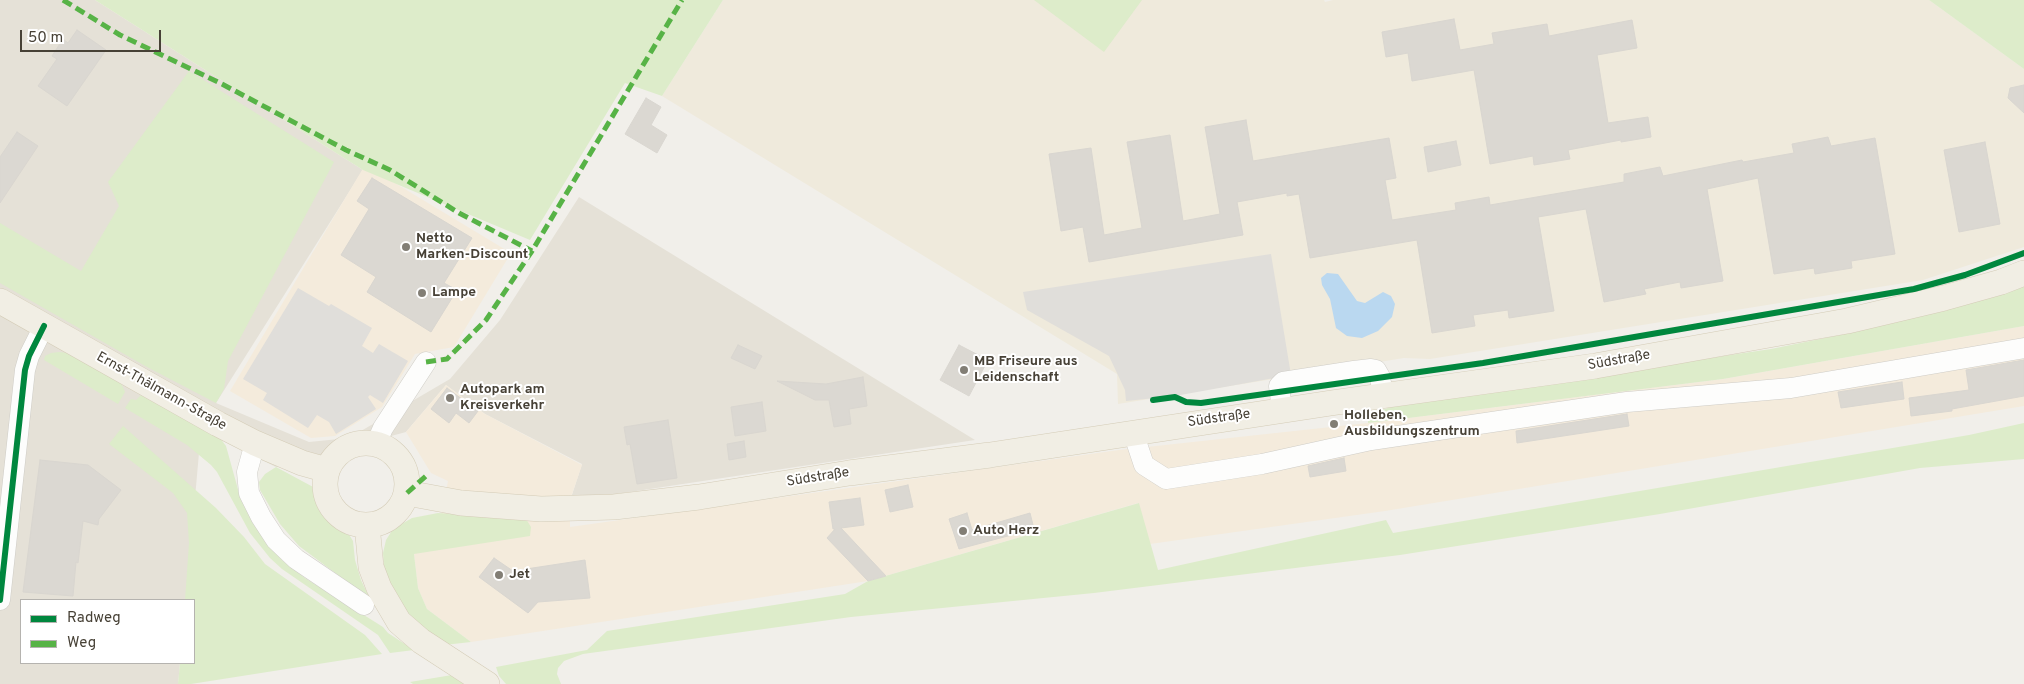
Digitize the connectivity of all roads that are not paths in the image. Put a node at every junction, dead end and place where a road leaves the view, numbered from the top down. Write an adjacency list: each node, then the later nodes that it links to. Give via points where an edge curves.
1 (2024, 273): 6 (main road, Südstraße, via 1944,298 1847,321 1595,366)
2 (0, 301): 3 (main road, Ernst-Thälmann-Straße)
3 (44, 326): 7 (main road, Ernst-Thälmann-Straße); 12 (street, via 25,370)
4 (2024, 348): 6 (street, via 1791,388 1627,402 1370,440 1262,464 1166,478 1144,465)
5 (426, 362): 8 (street, via 382,428)
6 (1133, 432): 10 (main road, Südstraße, via 614,507 494,507)
7 (255, 443): 9 (main road, Ernst-Thälmann-Straße); 13 (street, via 247,472 249,493 276,540 296,559)
8 (376, 444): 9 (main road, via 356,443 344,449 333,458); 10 (main road, via 395,454 404,465)
9 (327, 470): 11 (main road, via 326,494 330,505 348,521)
10 (407, 493): 11 (main road, via 394,514 384,521)
11 (367, 525): 14 (main road, via 371,567 399,622 420,641)
12 (0, 600)
13 (364, 605)
14 (487, 684)

